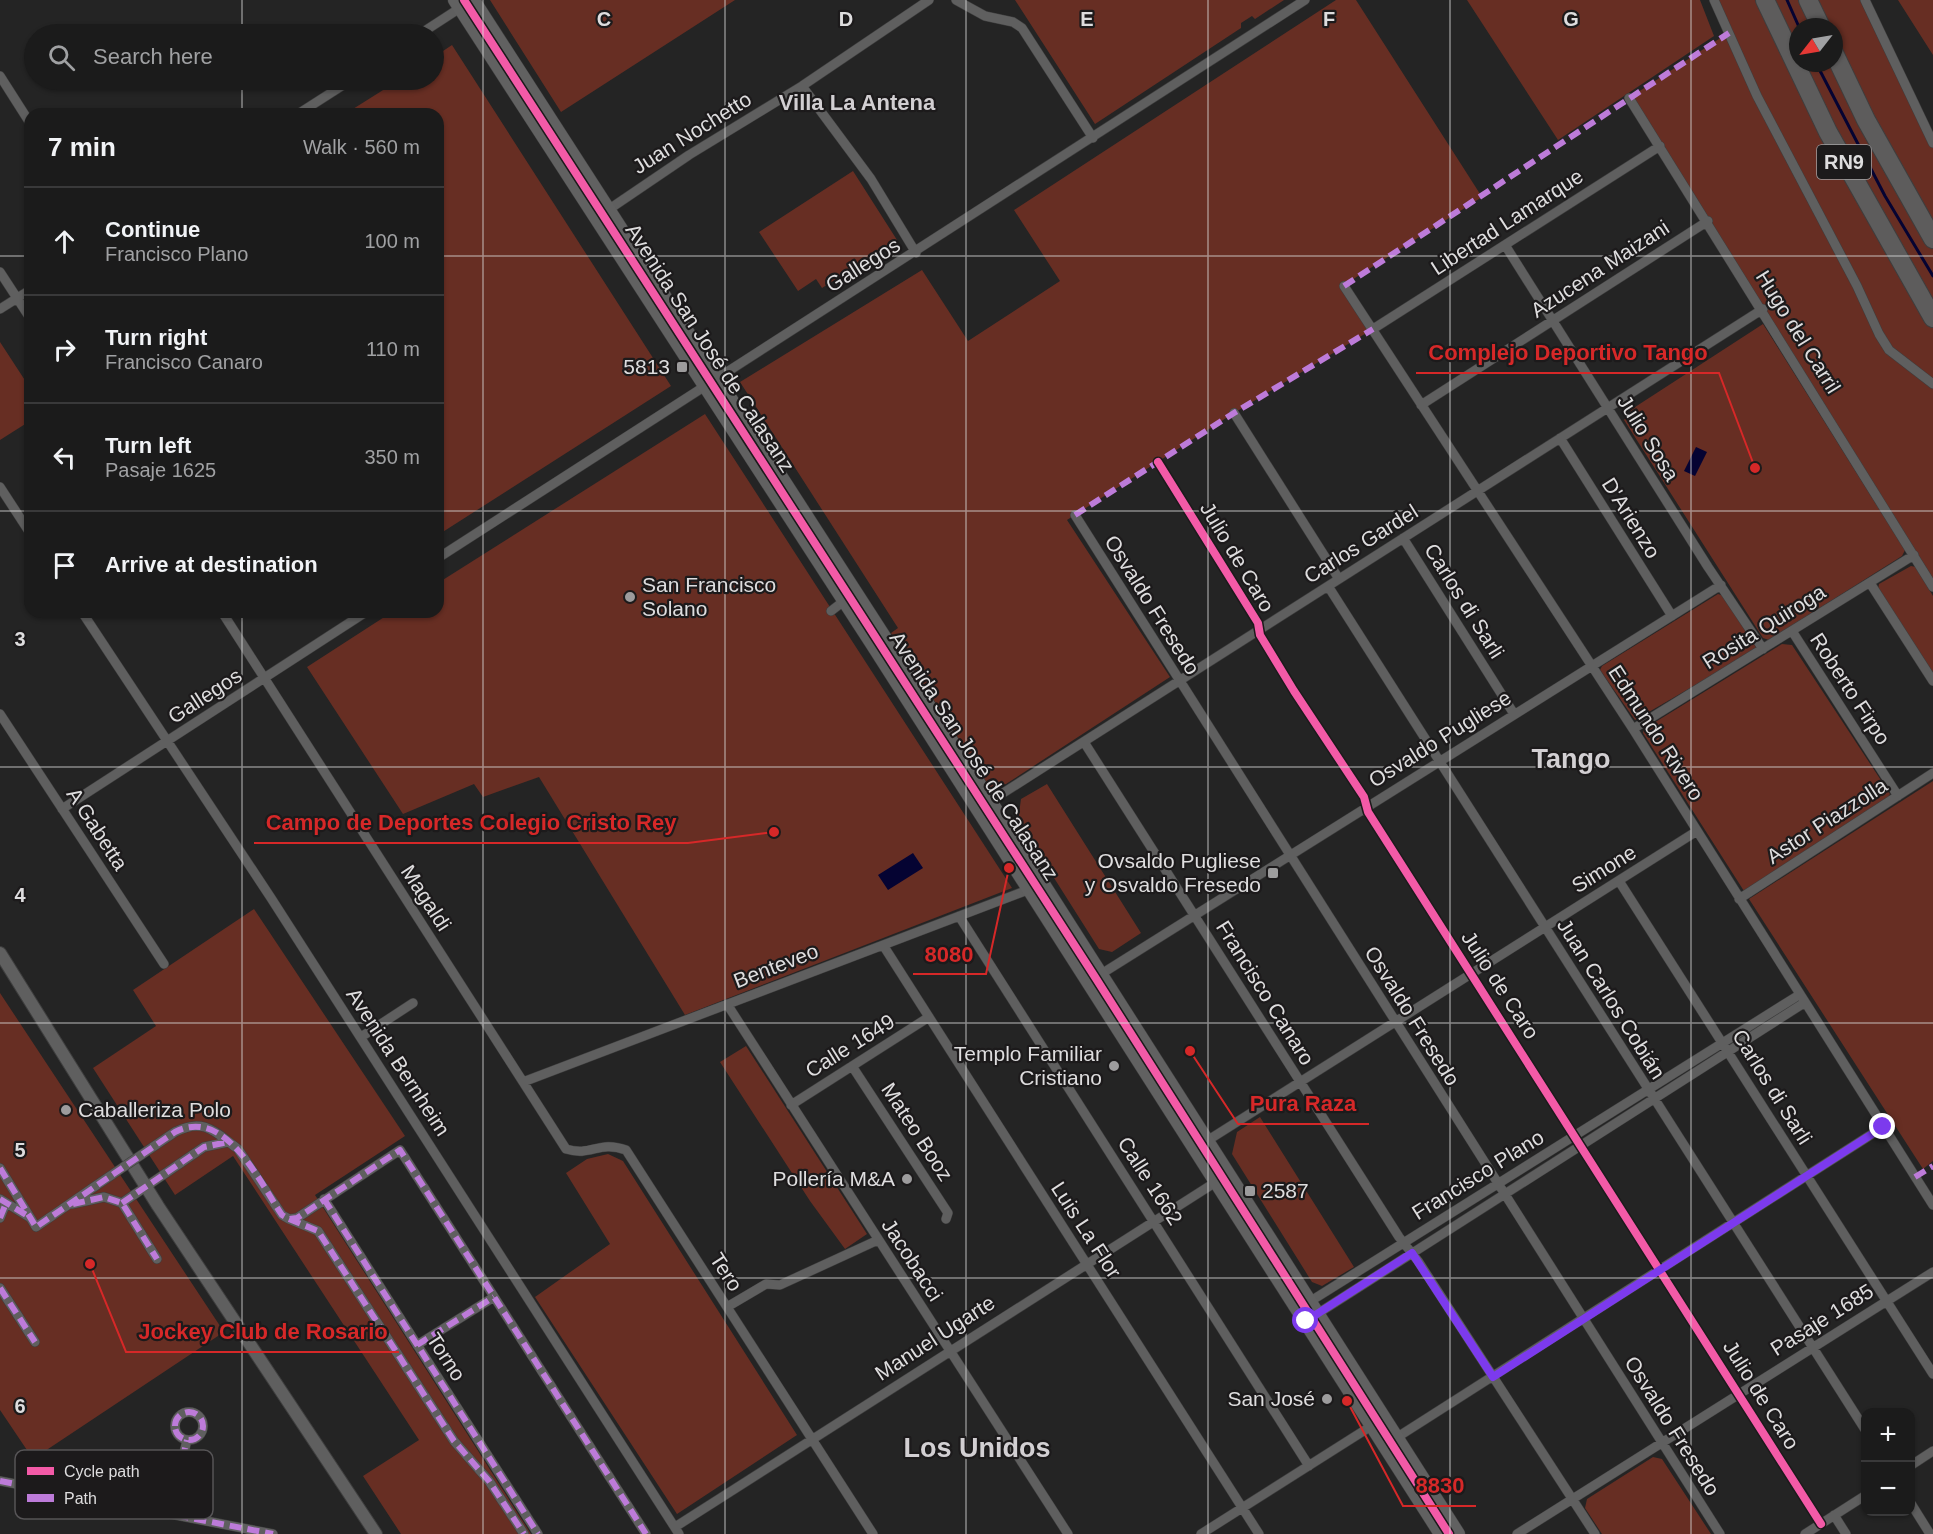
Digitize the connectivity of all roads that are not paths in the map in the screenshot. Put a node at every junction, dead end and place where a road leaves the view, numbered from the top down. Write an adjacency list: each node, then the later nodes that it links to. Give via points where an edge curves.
1 (473, 0): 9 (main road); 22 (main road, Avenida San José de Calasanz)
2 (929, 0): 14 (street, Juan Nochetto)
3 (956, 0): 19 (street, via 985,16 1022,28)
4 (1305, 0): 19 (street, Gallegos)
5 (1714, 0): 39 (street, via 1758,96 1879,334 1889,350)
6 (1765, 0): 35 (highway, RN9, via 1828,132)
7 (1808, 0): 10 (highway)
8 (1864, 0): 20 (street)
9 (458, 4): 11 (street); 23 (main road, Avenida San José de Calasanz)
10 (1817, 18)
11 (433, 24)
12 (1843, 72): 25 (highway, RN9)
13 (0, 76): 18 (street)
14 (802, 86): 22 (street, Juan Nochetto); 27 (street, via 871,179)
15 (335, 90): 17 (street)
16 (1629, 98): 21 (street, Hugo del Carril)
17 (307, 108)
18 (24, 114)
19 (1093, 138): 27 (street, Gallegos)
20 (1933, 143)
21 (1660, 146): 24 (street, Hugo del Carril); 26 (street, Libertad Lamarque)
22 (608, 209): 23 (street, Juan Nochetto); 38 (main road, Avenida San José de Calasanz)
23 (595, 218): 40 (main road, Avenida San José de Calasanz)
24 (1708, 221): 34 (street, Hugo del Carril); 36 (street, Azucena Maizani)
25 (1933, 240)
26 (1505, 245): 36 (street, Julio Sosa); 37 (street, Libertad Lamarque)
27 (916, 253): 38 (street, Gallegos)
28 (0, 272): 31 (street)
29 (1344, 285): 37 (street, Edmundo Rivero)
30 (24, 294): 31 (street)
31 (17, 298): 32 (street); 33 (street)
32 (0, 309)
33 (24, 309)
34 (1763, 309): 42 (street, Carlos Gardel); 52 (street, Hugo del Carril)
35 (1933, 318)
36 (1553, 321): 41 (street, Azucena Maizani); 42 (street, Julio Sosa)
37 (1373, 329): 41 (street, Edmundo Rivero)
38 (717, 378): 40 (street, Gallegos); 79 (main road, Avenida San José de Calasanz)
39 (1933, 384)
40 (704, 387): 51 (street, Gallegos); 58 (main road, Avenida San José de Calasanz)
41 (1421, 405): 47 (street, Edmundo Rivero)
42 (1608, 408): 44 (street, Carlos Gardel); 55 (street, Julio Sosa)
43 (1234, 413): 53 (street)
44 (1560, 438): 47 (street, Carlos Gardel); 60 (street, D'Arienzo)
45 (1158, 462): 64 (street, Julio de Caro)
46 (0, 487): 49 (street)
47 (1479, 490): 50 (street, Carlos Gardel); 67 (street, Edmundo Rivero)
48 (1075, 515): 69 (street, Osvaldo Fresedo)
49 (24, 524)
50 (1403, 538): 53 (street, Carlos Gardel); 72 (street, Carlos di Sarli)
51 (444, 554)
52 (1914, 555): 54 (street, Rosita Quiroga); 57 (street, Hugo del Carril)
53 (1339, 579): 56 (street, Carlos Gardel)
54 (1870, 583): 65 (street, Rosita Quiroga); 70 (street)
55 (1721, 585): 60 (street, Osvaldo Pugliese); 66 (street, Julio Sosa)
56 (1328, 586): 64 (street, Carlos Gardel); 76 (street, Juan Carlos Cobián)
57 (1933, 587)
58 (844, 601): 59 (street); 82 (main road, Avenida San José de Calasanz)
59 (831, 611)
60 (1672, 616): 67 (street, Osvaldo Pugliese)
61 (86, 618): 74 (street, Avenida Bernheim)
62 (226, 618): 68 (street, Magaldi)
63 (357, 618): 68 (street, Gallegos)
64 (1259, 630): 69 (street, Carlos Gardel); 80 (street, Julio de Caro)
65 (1792, 631): 66 (street, Rosita Quiroga); 78 (street, Roberto Firpo)
66 (1763, 649): 73 (street, Rosita Quiroga)
67 (1592, 666): 72 (street, Osvaldo Pugliese); 73 (street, Edmundo Rivero)
68 (265, 679): 74 (street, Gallegos); 107 (street, Magaldi)
69 (1179, 681): 75 (street, Carlos Gardel); 84 (street, Osvaldo Fresedo)
70 (1933, 681)
71 (0, 714): 81 (street, A Gabetta)
72 (1514, 714): 76 (street, Osvaldo Pugliese)
73 (1633, 729): 83 (street, Edmundo Rivero)
74 (168, 741): 81 (street, Gallegos); 102 (street, Avenida Bernheim)
75 (1084, 742): 79 (street, Carlos Gardel); 89 (street, Francisco Canaro)
76 (1439, 759): 80 (street, Osvaldo Pugliese); 91 (street, Juan Carlos Cobián)
77 (1933, 773): 78 (street, Astor Piazzolla)
78 (1898, 796): 88 (street, Astor Piazzolla)
79 (990, 801): 82 (street, Carlos Gardel); 86 (main road, Avenida San José de Calasanz)
80 (1367, 806): 84 (street, Osvaldo Pugliese); 95 (street, Julio de Caro)
81 (62, 809): 94 (street, A Gabetta)
82 (978, 809): 87 (main road, Avenida San José de Calasanz)
83 (1698, 831): 85 (street, Simone); 88 (street, Edmundo Rivero)
84 (1289, 856): 89 (street, Osvaldo Pugliese); 101 (street, Osvaldo Fresedo)
85 (1619, 880): 91 (street, Simone); 103 (street, Carlos di Sarli)
86 (1043, 884): 87 (street, Benteveo); 96 (main road, Avenida San José de Calasanz)
87 (1029, 890): 90 (street, Benteveo); 96 (main road, Avenida San José de Calasanz)
88 (1739, 899): 97 (street, Edmundo Rivero)
89 (1194, 915): 96 (street, Osvaldo Pugliese); 106 (street, Francisco Canaro)
90 (959, 916): 92 (street, Benteveo); 131 (street, Calle 1662)
91 (1544, 928): 95 (street, Simone); 108 (street, Juan Carlos Cobián)
92 (883, 945): 99 (street, Benteveo); 100 (street, Luis La Flor)
93 (0, 954): 120 (street)
94 (164, 964)
95 (1472, 974): 101 (street, Simone); 112 (street, Julio de Caro)
96 (1094, 978): 114 (main road, Avenida San José de Calasanz)
97 (1801, 999): 103 (street, Francisco Plano); 104 (street, Francisco Plano); 111 (street, Edmundo Rivero)
98 (414, 1003): 102 (street)
99 (727, 1004): 107 (street, Benteveo); 110 (street, Jacobacci)
100 (929, 1017): 105 (street, Calle 1649); 137 (street, Luis La Flor)
101 (1395, 1022): 106 (street, Simone); 119 (street, Osvaldo Fresedo)
102 (360, 1037): 172 (street, Avenida Bernheim)
103 (1722, 1043): 104 (street, Carlos di Sarli); 108 (street, Francisco Plano)
104 (1728, 1052): 109 (street, Francisco Plano); 117 (street, Carlos di Sarli)
105 (852, 1066): 110 (street, Calle 1649); 130 (street, Mateo Booz, via 948,1213)
106 (1300, 1082): 114 (street, Simone); 134 (street, Francisco Canaro)
107 (523, 1083): 143 (street, Tero, via 566,1149 579,1153 610,1144 626,1150)
108 (1647, 1090): 109 (street, Juan Carlos Cobián); 112 (street, Francisco Plano)
109 (1653, 1099): 115 (street, Francisco Plano); 132 (street, Juan Carlos Cobián)
110 (791, 1105): 133 (street, Jacobacci)
111 (1883, 1127): 117 (street); 126 (street, Edmundo Rivero)
112 (1575, 1135): 115 (street, Julio de Caro); 119 (street, Francisco Plano)
113 (228, 1142): 120 (street, via 204,1147); 121 (street, bridge, via 208,1126 189,1125); 129 (street, via 238,1149 282,1215)
114 (1201, 1144): 118 (main road, Avenida San José de Calasanz)
115 (1581, 1145): 122 (street, Francisco Plano); 138 (street, Julio de Caro)
116 (0, 1168): 128 (street)
117 (1807, 1176): 132 (street); 142 (street, Carlos di Sarli)
118 (1222, 1178): 131 (street, Manuel Ugarte); 144 (main road, Avenida San José de Calasanz)
119 (1497, 1184): 122 (street, Osvaldo Fresedo); 134 (street, Francisco Plano)
120 (146, 1187): 125 (street); 174 (street)
121 (86, 1195): 125 (street); 128 (street, via 36,1227)
122 (1504, 1195): 135 (street, Francisco Plano); 145 (street, Osvaldo Fresedo)
123 (324, 1199): 129 (street, via 297,1218); 141 (street, via 400,1150); 147 (street, Torno)
124 (3, 1201): 127 (street); 128 (street)
125 (122, 1203): 136 (street)
126 (1933, 1205)
127 (0, 1218)
128 (31, 1218)
129 (289, 1219): 175 (street, via 318,1231 454,1441 489,1481)
130 (946, 1220)
131 (1155, 1221): 137 (street, Manuel Ugarte); 162 (street, Calle 1662)
132 (1732, 1223): 138 (street); 148 (street, Juan Carlos Cobián)
133 (878, 1240): 143 (street, via 780,1285 766,1284); 149 (street, Jacobacci)
134 (1404, 1243): 135 (street, Francisco Canaro); 144 (street, Francisco Plano)
135 (1412, 1253): 144 (street, Francisco Plano); 151 (street, Francisco Canaro)
136 (157, 1259)
137 (1086, 1264): 149 (street, Manuel Ugarte); 167 (street, Luis La Flor)
138 (1660, 1269): 145 (street); 152 (street, Julio de Caro)
139 (1933, 1272): 142 (street, Pasaje 1685)
140 (0, 1288): 146 (street)
141 (494, 1297): 147 (street); 177 (street)
142 (1887, 1301): 148 (street, Pasaje 1685); 150 (street, Carlos di Sarli)
143 (727, 1307): 156 (street, Tero)
144 (1308, 1311): 153 (main road, Avenida San José de Calasanz)
145 (1583, 1319): 151 (street); 158 (street, Osvaldo Fresedo)
146 (35, 1342)
147 (417, 1345): 176 (street, Torno)
148 (1812, 1348): 152 (street, Pasaje 1685); 154 (street, Juan Carlos Cobián)
149 (950, 1349): 156 (street, Manuel Ugarte); 179 (street, Jacobacci)
150 (1933, 1374)
151 (1493, 1377): 155 (street); 166 (street, Francisco Canaro)
152 (1739, 1394): 158 (street, Pasaje 1685); 171 (street, Julio de Caro)
153 (1378, 1422): 155 (main road, Avenida San José de Calasanz); 162 (street); 182 (main road, Avenida San José de Calasanz)
154 (1861, 1423)
155 (1396, 1438): 183 (main road, Avenida San José de Calasanz)
156 (813, 1439): 172 (street, Manuel Ugarte); 178 (street, Tero)
157 (187, 1440): 159 (street)
158 (1662, 1443): 166 (street, Pasaje 1685); 186 (street, Osvaldo Fresedo)
159 (185, 1450)
160 (1933, 1451): 161 (street)
161 (1915, 1463)
162 (1309, 1466): 167 (street)
163 (0, 1480): 164 (street)
164 (15, 1483)
165 (1861, 1498): 169 (street)
166 (1572, 1499): 184 (street, Pasaje 1685); 185 (street, Francisco Canaro)
167 (1242, 1508): 180 (street); 181 (street, Luis La Flor)
168 (1915, 1509): 189 (street)
169 (1834, 1515): 171 (street); 188 (street)
170 (203, 1519): 173 (street)
171 (1821, 1524): 187 (street)
172 (677, 1531)
173 (273, 1534)
174 (376, 1534)
175 (524, 1534)
176 (538, 1534)
177 (646, 1534)
178 (873, 1534)
179 (1068, 1534)
180 (1201, 1534)
181 (1258, 1534)
182 (1441, 1534)
183 (1458, 1534)
184 (1517, 1534)
185 (1595, 1534)
186 (1720, 1534)
187 (1805, 1534)
188 (1846, 1534)
189 (1930, 1534)

